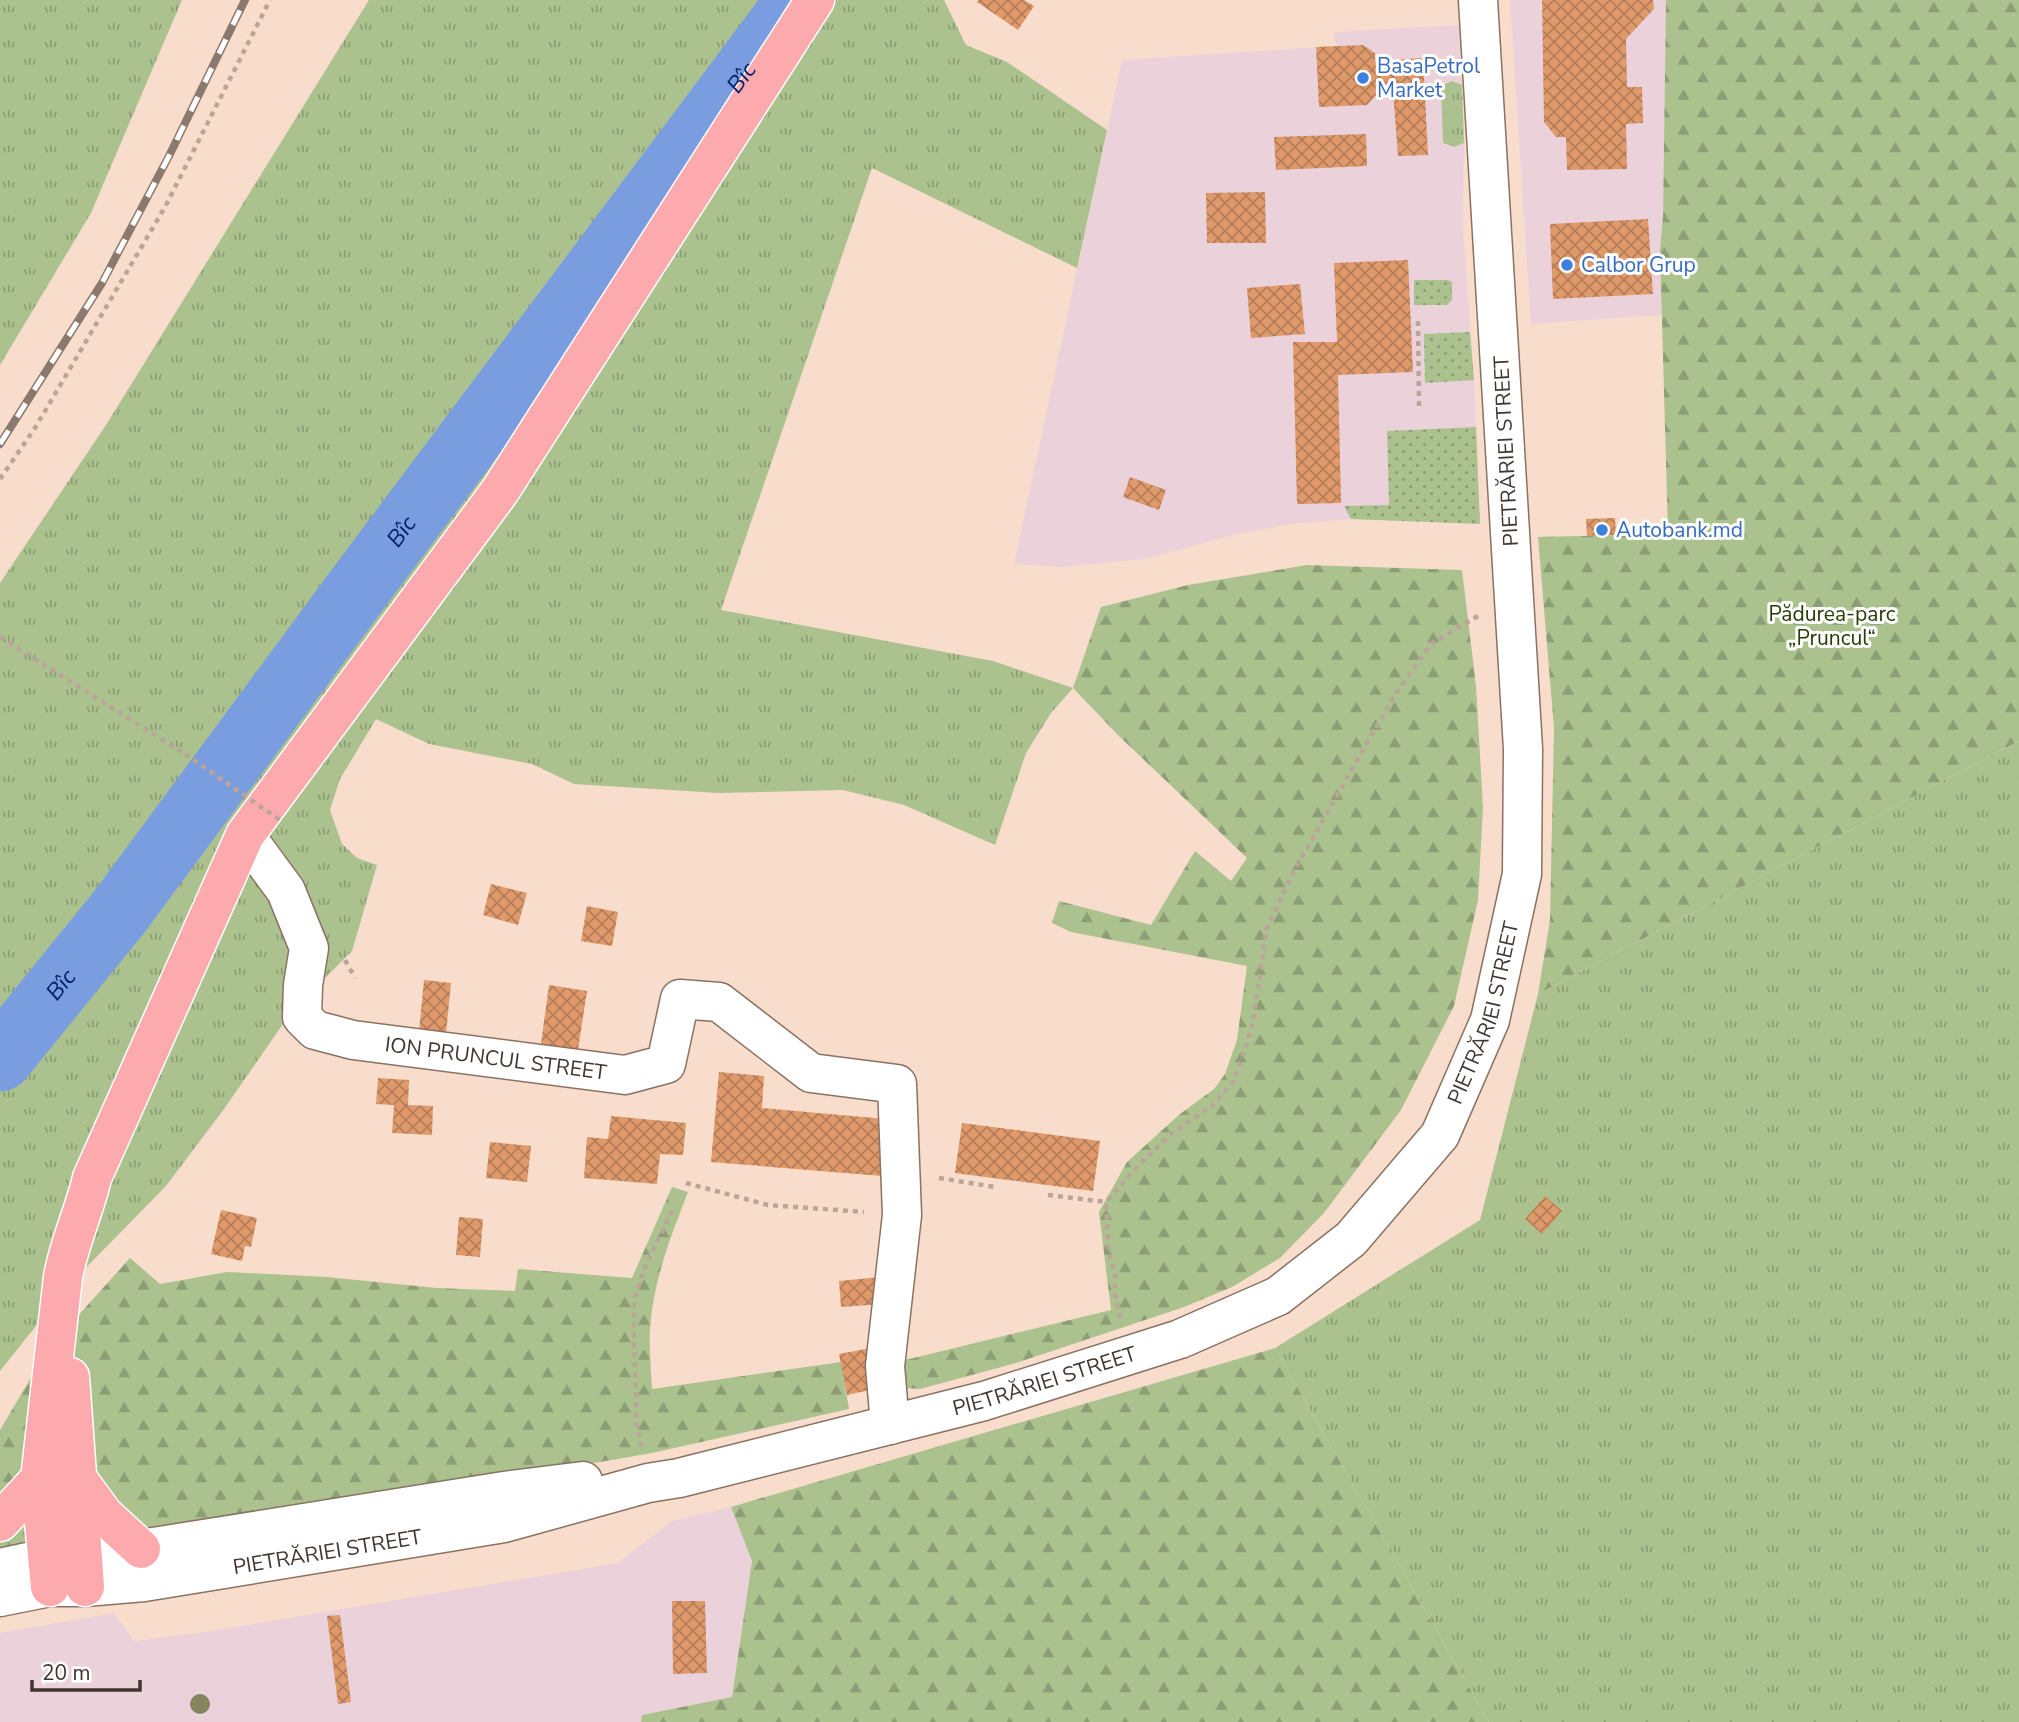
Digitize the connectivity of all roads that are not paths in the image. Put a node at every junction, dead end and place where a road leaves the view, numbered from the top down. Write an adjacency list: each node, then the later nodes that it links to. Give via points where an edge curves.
1 (815, 0): 3 (highway, via 500,491)
2 (1478, 0): 4 (street, PIETRĂRIEI STREET, via 1523,749 1522,874 1490,1020 1440,1135 1351,1239 1278,1296 1180,1339 984,1402)
3 (245, 835): 4 (street, ION PRUNCUL STREET, via 286,891 309,948 302,1017 315,1030 353,1040 625,1075 666,1065 680,999 719,1002 811,1073 897,1084 902,1215 885,1366); 5 (highway, via 92,1178 67,1255)
4 (890, 1425): 6 (street, PIETRĂRIEI STREET)
5 (58, 1478): 7 (highway); 8 (highway); 10 (highway)
6 (649, 1483): 8 (street, PIETRĂRIEI STREET, via 588,1480 504,1490); 10 (street, PIETRĂRIEI STREET, via 504,1523 144,1582)
7 (0, 1522)
8 (141, 1549): 10 (street, PIETRĂRIEI STREET)
9 (0, 1568): 10 (street, PIETRĂRIEI STREET)
10 (66, 1572): 11 (street, PIETRĂRIEI STREET)
11 (0, 1597)

